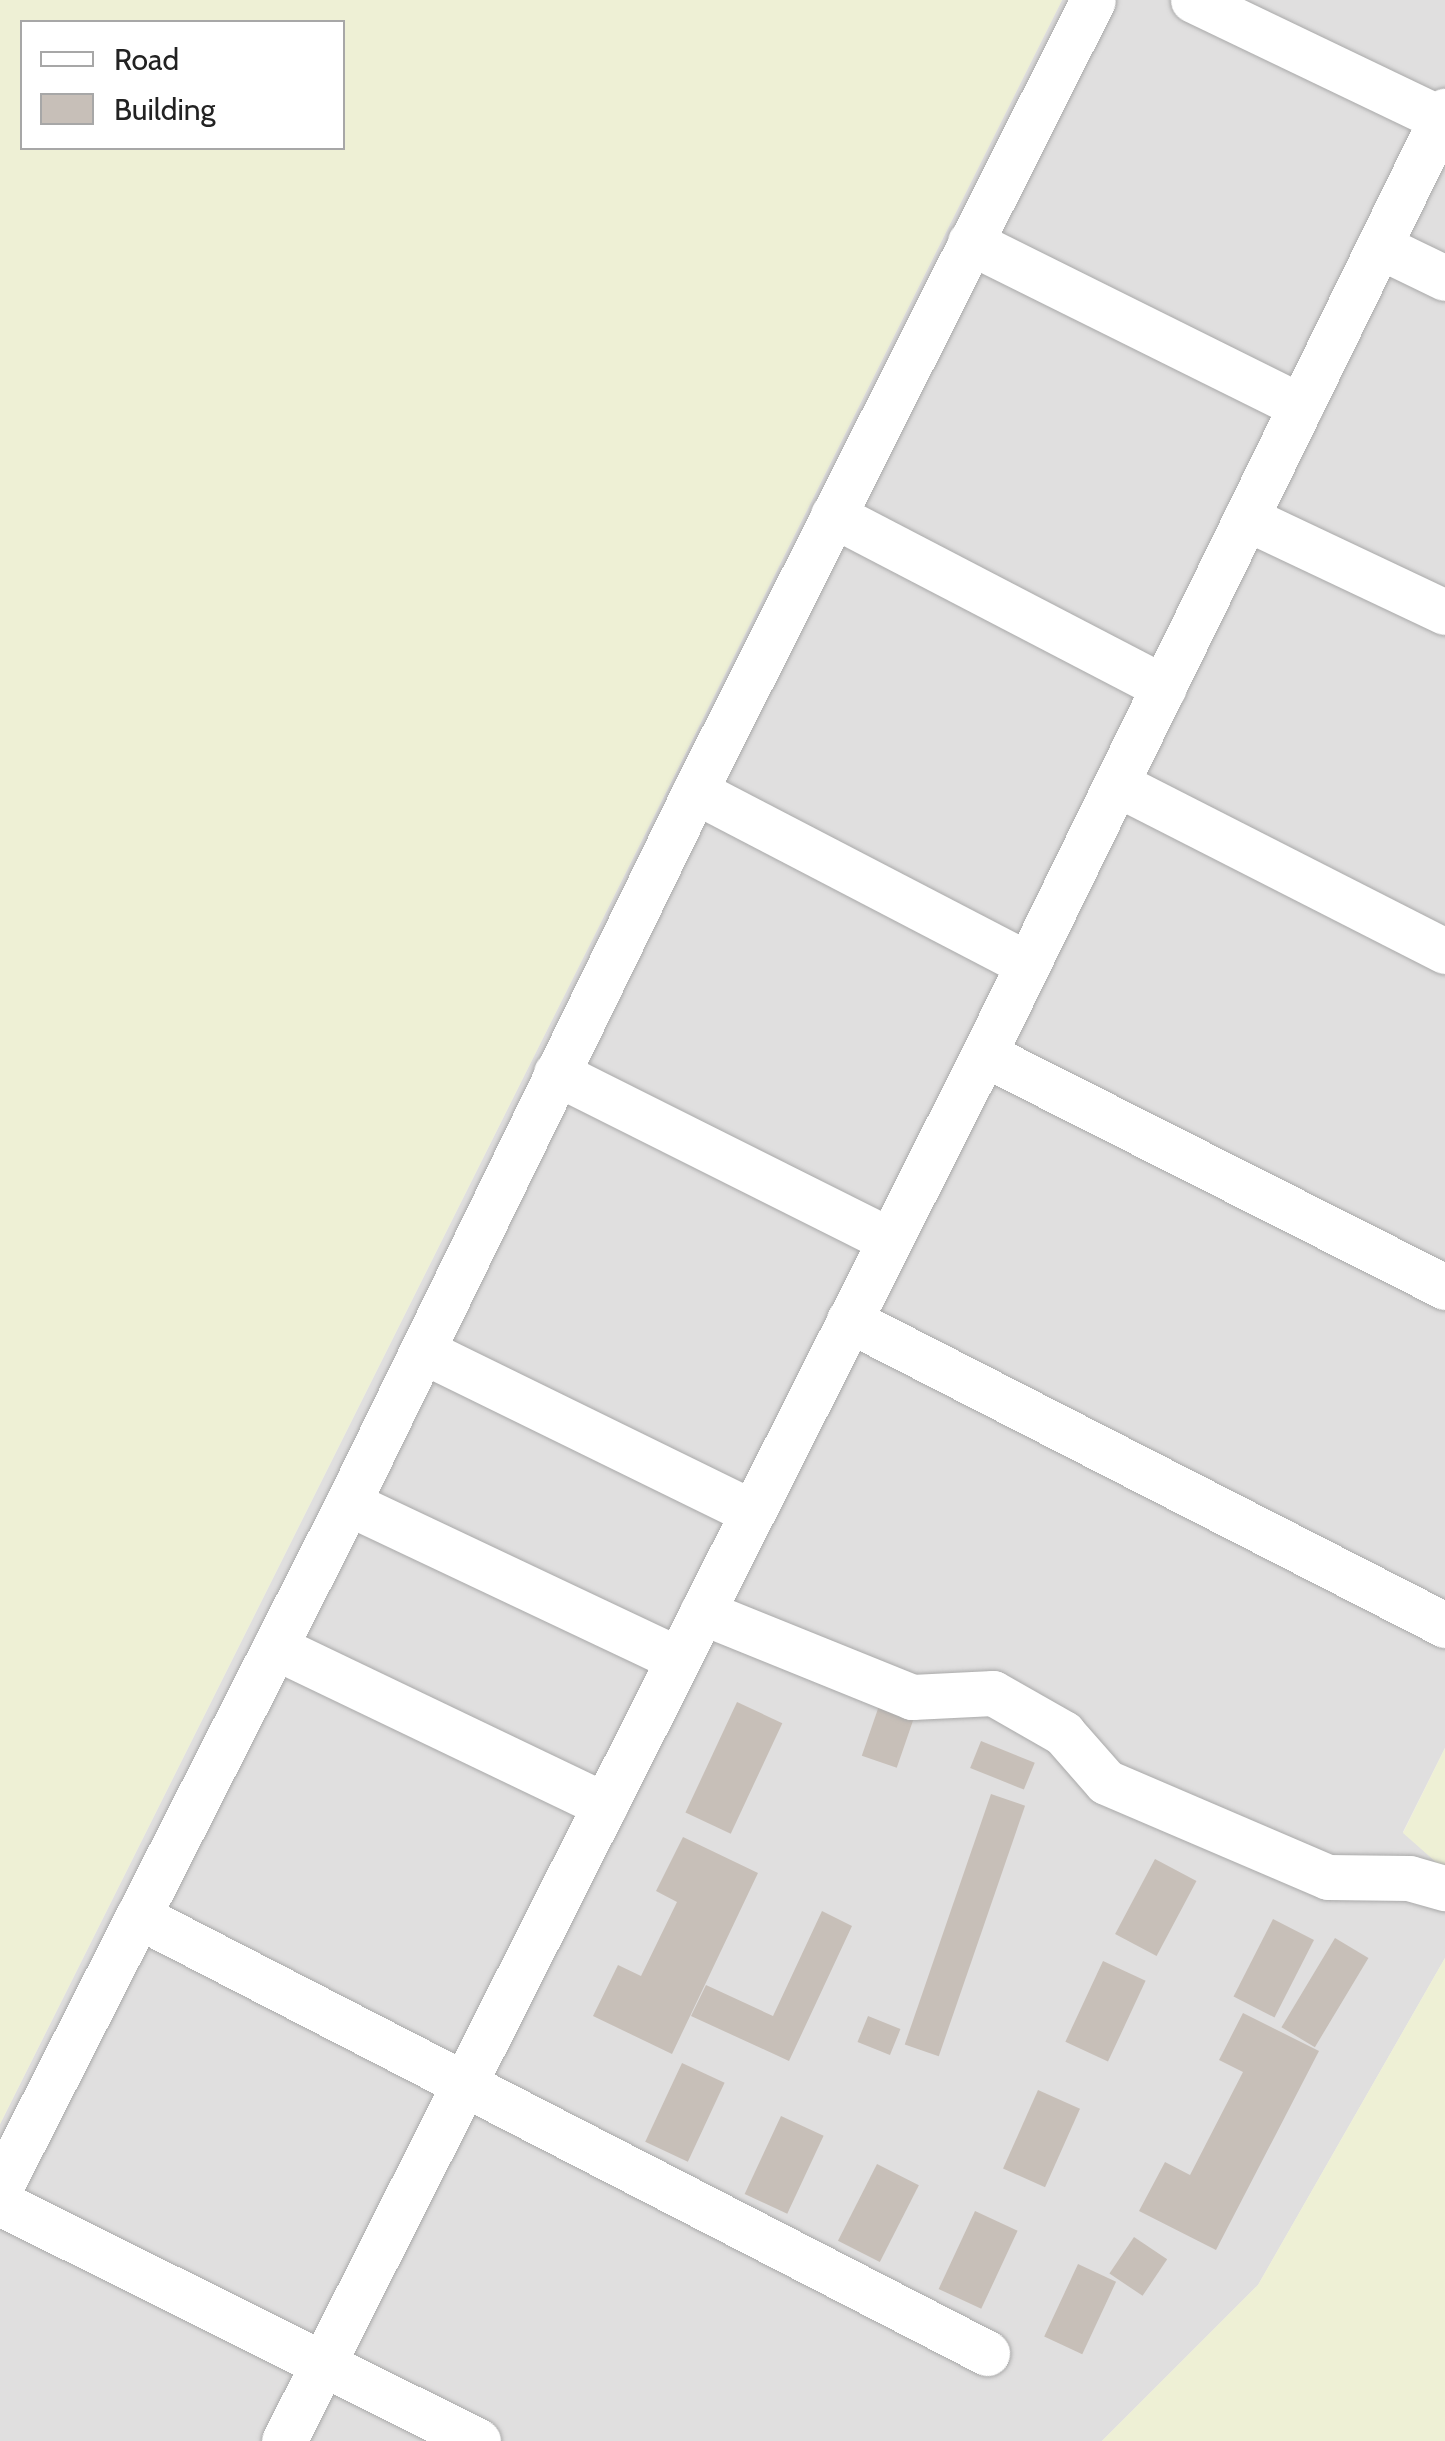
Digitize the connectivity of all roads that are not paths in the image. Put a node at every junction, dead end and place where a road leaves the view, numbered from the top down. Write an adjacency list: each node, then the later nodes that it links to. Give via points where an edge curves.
1 (1093, 0): 4 (street)
2 (1193, 0): 3 (street)
3 (1443, 115): 5 (street)
4 (970, 242): 7 (street); 8 (street)
5 (1379, 246): 6 (street); 7 (street)
6 (1445, 278)
7 (1301, 406): 9 (street)
8 (834, 515): 11 (street); 13 (street)
9 (1246, 518): 10 (street); 11 (street)
10 (1445, 612)
11 (1164, 687): 12 (street)
12 (1117, 784): 14 (street); 15 (street)
13 (694, 792): 15 (street); 17 (street)
14 (1445, 951)
15 (1028, 964): 16 (street)
16 (984, 1054): 18 (street); 19 (street)
17 (556, 1073): 18 (street); 21 (street)
18 (890, 1240): 20 (street)
19 (1445, 1287)
20 (849, 1320): 23 (street); 25 (street)
21 (423, 1351): 22 (street); 23 (street)
22 (348, 1503): 26 (street); 27 (street)
23 (752, 1512): 24 (street)
24 (702, 1612): 27 (street); 29 (street, via 912,1697 993,1693 1063,1733 1106,1782 1328,1877 1408,1878)
25 (1445, 1625)
26 (276, 1647): 28 (street); 30 (street)
27 (678, 1659): 28 (street)
28 (604, 1805): 31 (street)
29 (1445, 1888)
30 (138, 1916): 31 (street); 32 (street)
31 (465, 2083): 34 (street); 35 (street)
32 (0, 2188)
33 (0, 2203): 35 (street)
34 (987, 2353)
35 (325, 2360): 36 (street); 37 (street)
36 (284, 2441)
37 (478, 2441)

